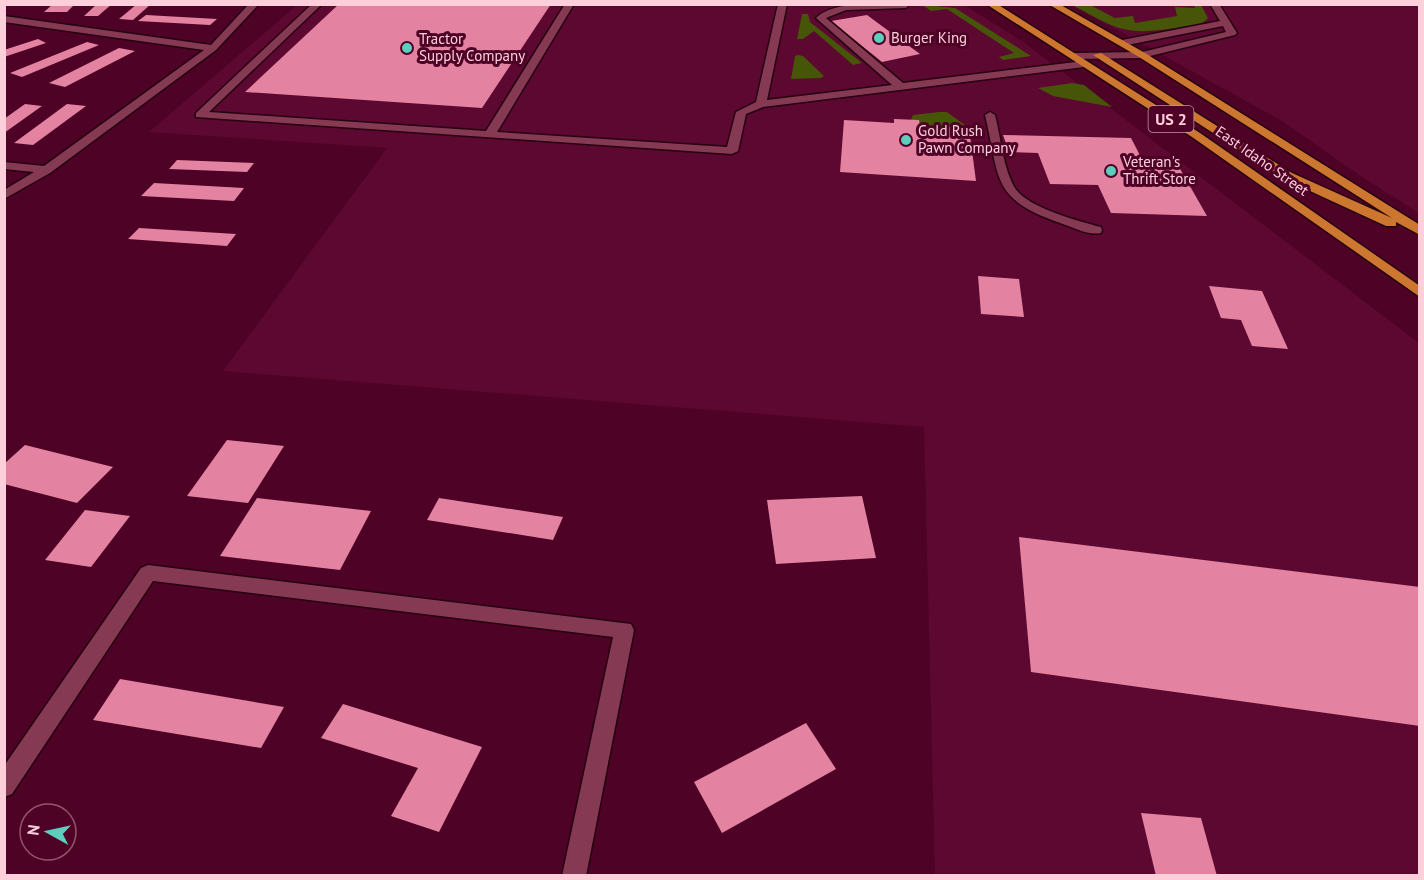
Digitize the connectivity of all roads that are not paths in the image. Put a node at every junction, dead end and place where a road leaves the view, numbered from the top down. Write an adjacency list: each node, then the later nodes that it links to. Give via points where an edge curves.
1 (255, 4): 12 (lane)
2 (318, 4): 20 (lane, via 200,115)
3 (570, 4): 20 (lane)
4 (783, 4): 18 (lane)
5 (906, 4): 17 (lane, via 846,7 826,12 821,18)
6 (990, 4): 15 (highway, East Idaho Street / US 2)
7 (1052, 4): 11 (highway, East Idaho Street / US 2)
8 (1214, 4): 10 (lane)
9 (4, 19): 12 (lane)
10 (1226, 23): 11 (lane); 14 (lane, via 1232,33)
11 (1122, 43): 14 (highway, East Idaho Street / US 2)
12 (213, 48): 22 (lane)
13 (1098, 55): 14 (lane); 15 (lane); 26 (highway, via 1288,176)
14 (1142, 55): 25 (highway, East Idaho Street / US 2)
15 (1073, 56): 16 (highway, East Idaho Street / US 2)
16 (1084, 64): 17 (lane); 27 (highway, East Idaho Street / US 2, via 1196,135)
17 (901, 87): 18 (lane)
18 (761, 104): 20 (lane, via 741,112 732,151)
19 (990, 115): 24 (lane, via 1010,190 1062,221)
20 (489, 136)
21 (4, 165): 22 (lane)
22 (46, 170): 23 (lane)
23 (4, 195)
24 (1096, 230)
25 (1419, 231)
26 (1419, 235)
27 (1419, 293)
28 (4, 786): 29 (lane, via 148,573 624,630)
29 (574, 876)

